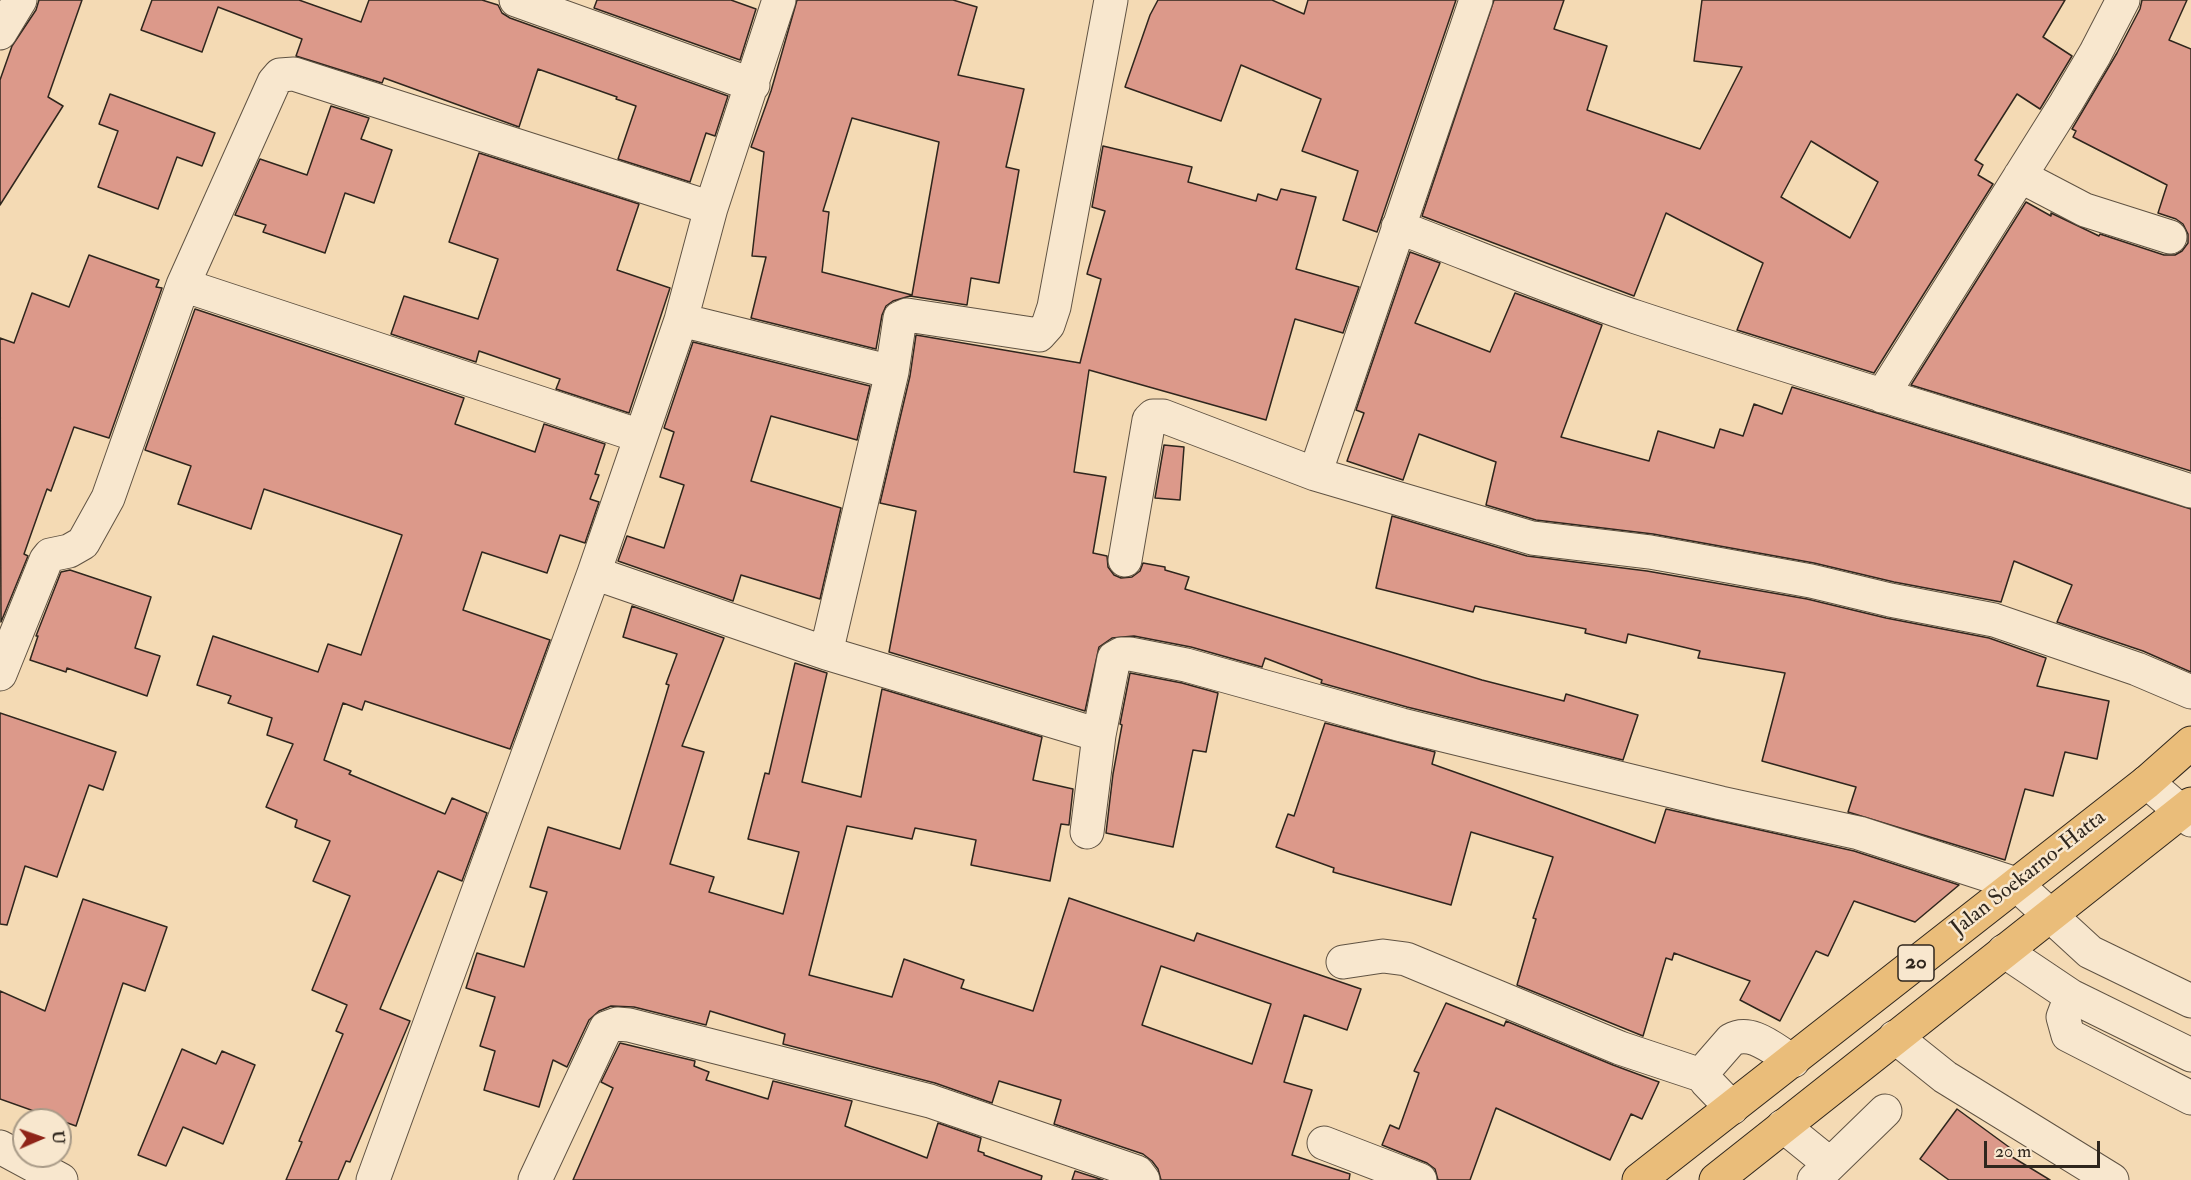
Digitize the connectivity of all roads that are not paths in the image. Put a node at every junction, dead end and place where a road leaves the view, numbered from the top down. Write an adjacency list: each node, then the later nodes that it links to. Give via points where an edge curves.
1 (20, 0): 7 (street)
2 (516, 0): 8 (street)
3 (779, 0): 8 (street)
4 (1111, 0): 15 (street, via 1048,324 1040,335 907,315 900,318)
5 (1476, 0): 11 (street)
6 (2123, 0): 9 (street, via 2095,54)
7 (0, 33)
8 (753, 85): 10 (street)
9 (2020, 176): 12 (street, via 2085,210); 16 (street)
10 (711, 208): 13 (street, via 294,74 280,75); 14 (street)
11 (1398, 227): 16 (street, via 1633,316); 18 (street)
12 (2170, 237)
13 (183, 285): 17 (street); 23 (street, via 108,498 83,543 69,551 56,552 46,560)
14 (681, 320): 15 (street); 17 (street)
15 (892, 372): 22 (street)
16 (1882, 396): 19 (street)
17 (640, 436): 21 (street)
18 (1316, 474): 20 (street, via 1163,416 1154,417 1149,420); 24 (street, via 1532,538 1650,552 1994,620 2137,669)
19 (2191, 491)
20 (1125, 560)
21 (594, 573): 22 (street); 48 (street)
22 (826, 653): 25 (street)
23 (0, 674)
24 (2191, 692)
25 (1099, 735): 29 (street); 30 (street, via 1114,658 1130,654 1186,665 1402,724 1721,803 1859,833)
26 (2191, 743): 27 (highway, Jalan Soekarno-Hatta / 20)
27 (2147, 782): 28 (street); 30 (highway, Jalan Soekarno-Hatta / 20)
28 (2188, 812): 31 (highway, Jalan Soekarno-Hatta / 20)
29 (1087, 832)
30 (2016, 884): 31 (street); 38 (highway, Jalan Soekarno-Hatta / 20)
31 (2051, 915): 32 (highway, Jalan Soekarno-Hatta / 20); 35 (street, via 2090,952)
32 (2004, 951): 34 (street); 36 (highway, Jalan Soekarno-Hatta / 20)
33 (1343, 962): 39 (street, via 1383,956 1406,959 1620,1048)
34 (2071, 996): 37 (street); 40 (street, via 2063,1017 2068,1035)
35 (2191, 1001)
36 (1895, 1037): 43 (highway, Jalan Soekarno-Hatta / 20); 54 (street, via 1945,1077)
37 (2191, 1055)
38 (1792, 1061): 39 (street, via 1753,1037 1737,1036 1704,1071); 41 (highway, Jalan Soekarno-Hatta / 20)
39 (1704, 1076): 41 (street)
40 (2191, 1098)
41 (1732, 1108): 52 (highway, Jalan Soekarno-Hatta / 20)
42 (1885, 1111): 46 (street)
43 (1783, 1126): 46 (street); 53 (highway, Jalan Soekarno-Hatta / 20)
44 (1324, 1143): 51 (street)
45 (0, 1147): 47 (street)
46 (1822, 1172)
47 (61, 1180)
48 (373, 1180)
49 (535, 1180): 50 (street, via 606,1028 617,1024 930,1101 1137,1172)
50 (1143, 1180)
51 (1420, 1180)
52 (1638, 1180)
53 (1716, 1180)
54 (2112, 1180)

